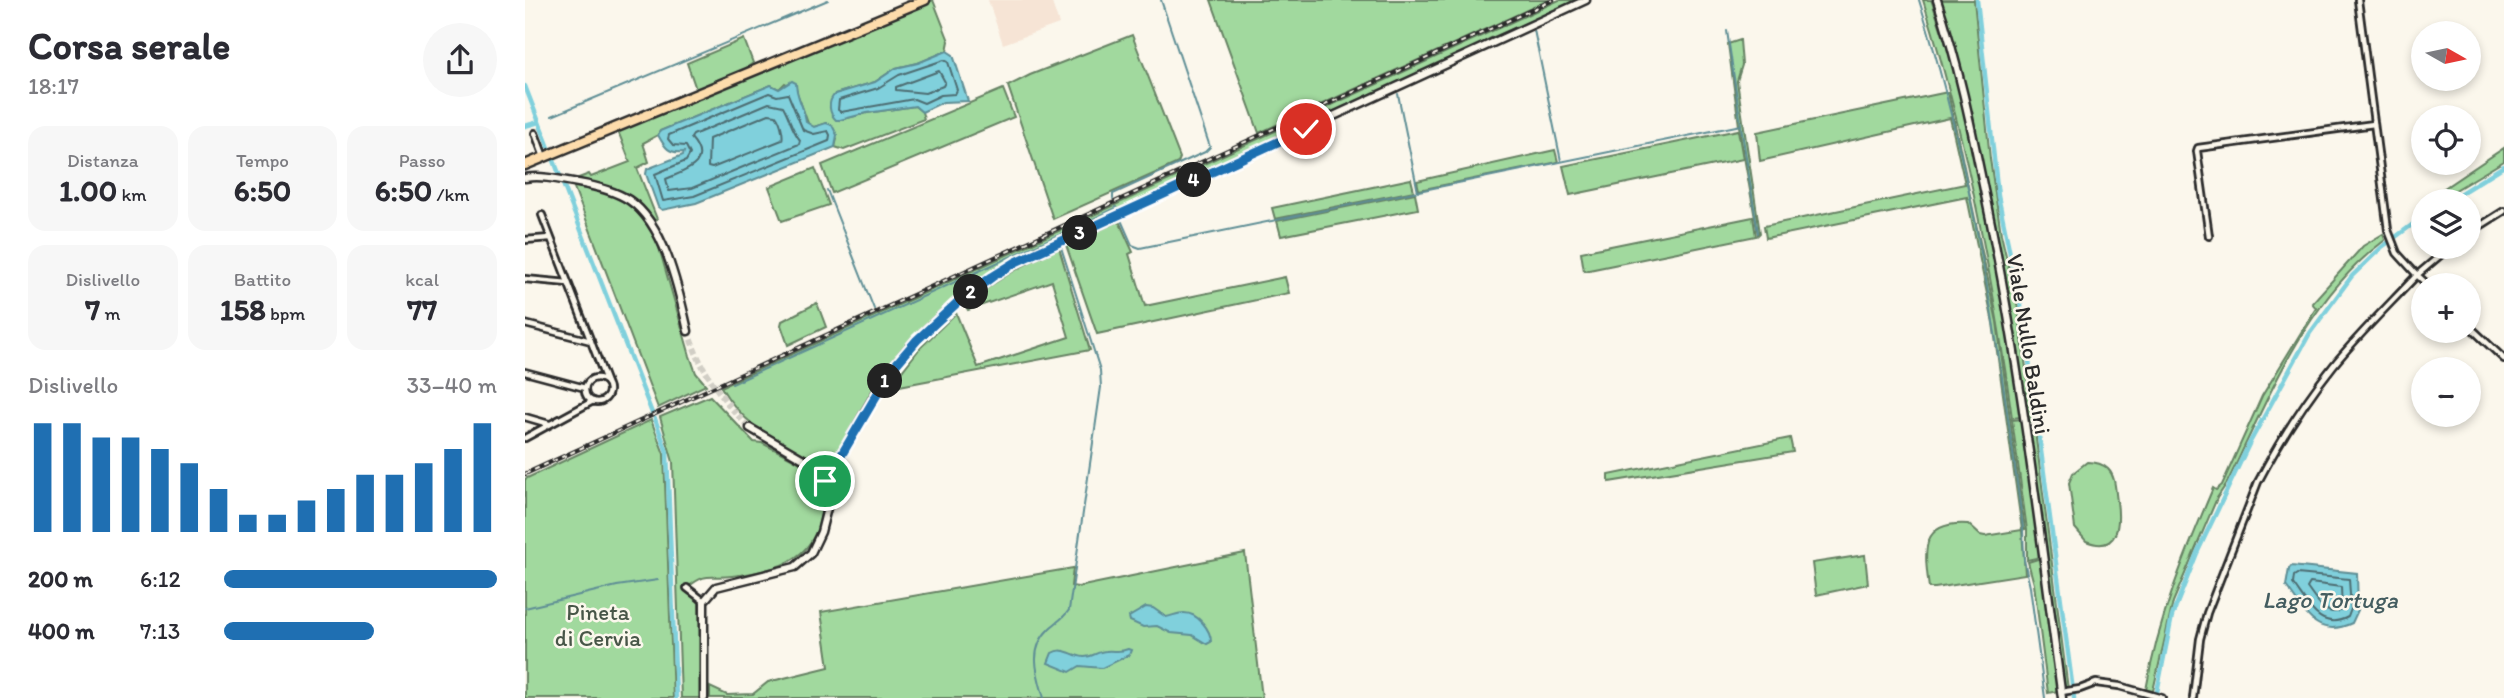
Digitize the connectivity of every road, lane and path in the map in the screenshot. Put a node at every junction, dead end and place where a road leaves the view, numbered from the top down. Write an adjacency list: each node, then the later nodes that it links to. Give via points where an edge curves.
1 (925, 0): 7 (main road)
2 (1586, 0): 37 (street, via 992,277 917,340 892,369)
3 (1935, 0): 43 (street, Viale Nullo Baldini, via 1959,71 2006,294)
4 (2358, 0): 5 (street)
5 (2374, 124): 13 (street, via 2199,148); 17 (street, via 2392,246)
6 (535, 133): 7 (street)
7 (545, 157): 8 (main road)
8 (525, 165)
9 (525, 178): 23 (street, via 568,181 631,201 663,245)
10 (2504, 211): 12 (street)
11 (542, 215): 14 (street)
12 (2481, 225)
13 (2209, 236)
14 (550, 238): 15 (street); 21 (street)
15 (525, 240)
16 (2436, 259): 18 (street)
17 (2415, 273)
18 (2419, 273)
19 (525, 279): 21 (street)
20 (2411, 282): 46 (street, via 2335,364 2266,466 2207,613)
21 (568, 283): 25 (street)
22 (525, 324): 25 (street)
23 (688, 331)
24 (2481, 337): 26 (street)
25 (591, 341): 28 (street)
26 (2504, 359)
27 (525, 372): 29 (street)
28 (607, 383): 29 (street, via 594,378); 30 (street, via 607,396)
29 (585, 388): 30 (street)
30 (593, 401): 32 (street)
31 (525, 417): 32 (street)
32 (549, 424): 34 (street)
33 (750, 428): 35 (street)
34 (525, 438)
35 (812, 464): 36 (street); 38 (street)
36 (827, 467): 37 (street); 38 (street)
37 (838, 468): 39 (street, via 841,479)
38 (824, 478): 39 (street); 40 (street)
39 (834, 484): 40 (street)
40 (827, 510): 42 (street, via 817,543 795,567 726,583)
41 (687, 588): 42 (street)
42 (704, 601): 44 (street)
43 (2063, 694): 45 (street, via 2096,683)
44 (704, 698)
45 (2161, 698)
46 (2193, 698)

